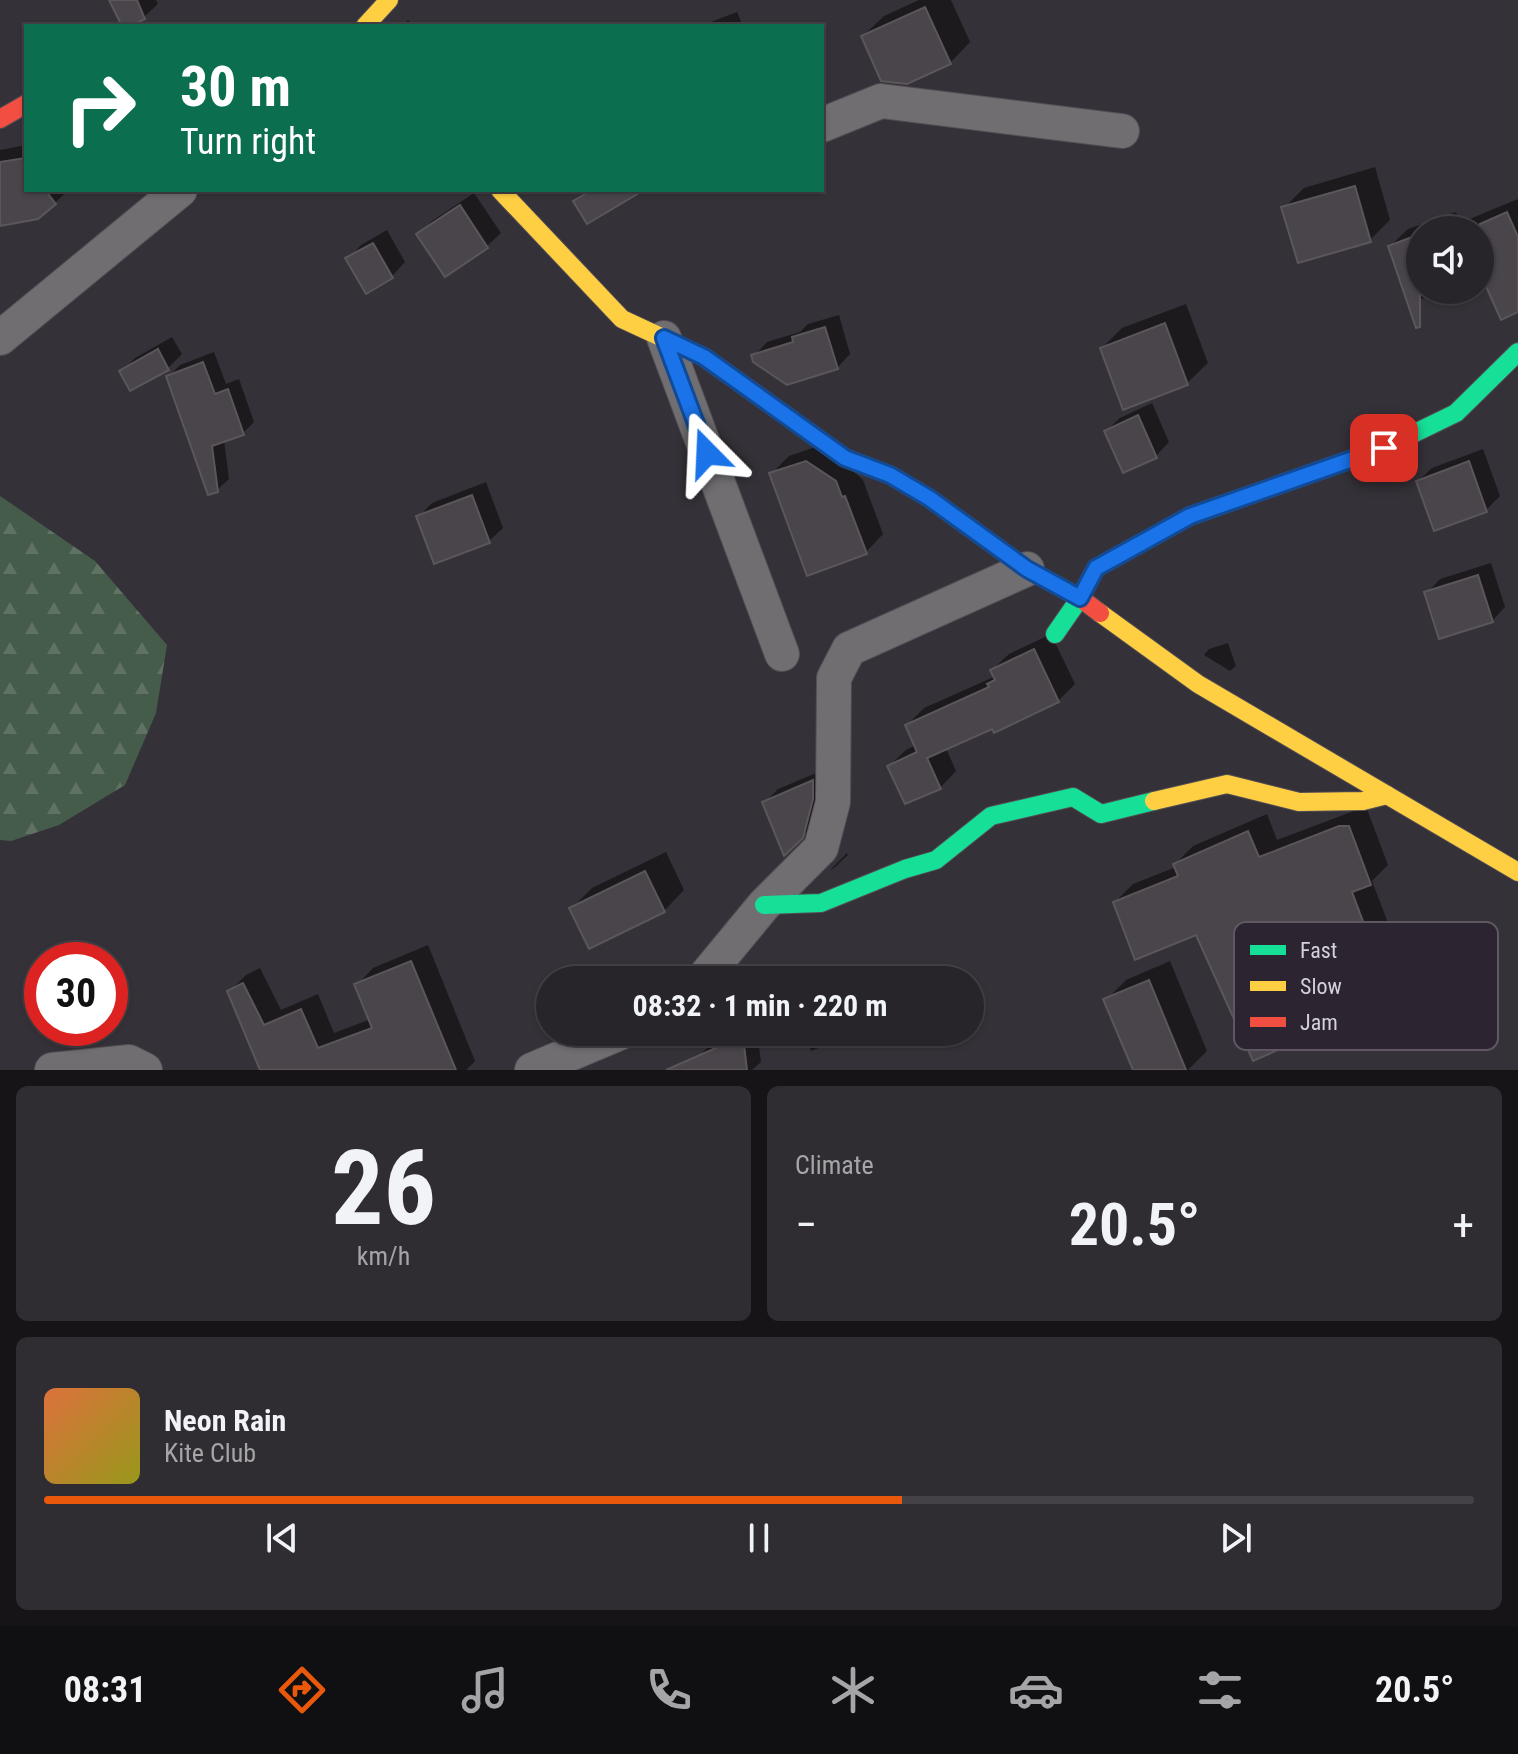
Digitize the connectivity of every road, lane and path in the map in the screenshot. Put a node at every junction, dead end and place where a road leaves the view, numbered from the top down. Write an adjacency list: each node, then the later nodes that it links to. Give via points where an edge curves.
1 (389, 0): 2 (street)
2 (367, 24)
3 (24, 105): 4 (street)
4 (0, 119)
5 (824, 124): 6 (street, via 881,101)
6 (1122, 131)
7 (178, 192): 9 (street)
8 (502, 192): 10 (street, via 622,319)
9 (0, 338)
10 (664, 338): 12 (street, via 704,357 845,458 929,498); 15 (street)
11 (1518, 352): 13 (street, via 1456,413 1384,448 1190,516 1096,568)
12 (1027, 569): 13 (street); 18 (street, via 849,649 834,678 833,802 821,848)
13 (1080, 598): 14 (street); 16 (street, via 1198,684)
14 (1055, 634)
15 (782, 654)
16 (1387, 795): 17 (street); 18 (street, via 1363,801 1299,802 1227,784 1101,814 1073,797 991,816 936,860 821,903)
17 (1518, 872)
18 (764, 905): 19 (street)
19 (714, 966)
20 (589, 1046): 23 (street)
21 (52, 1070): 22 (street, via 129,1062)
22 (145, 1070)
23 (532, 1070)

